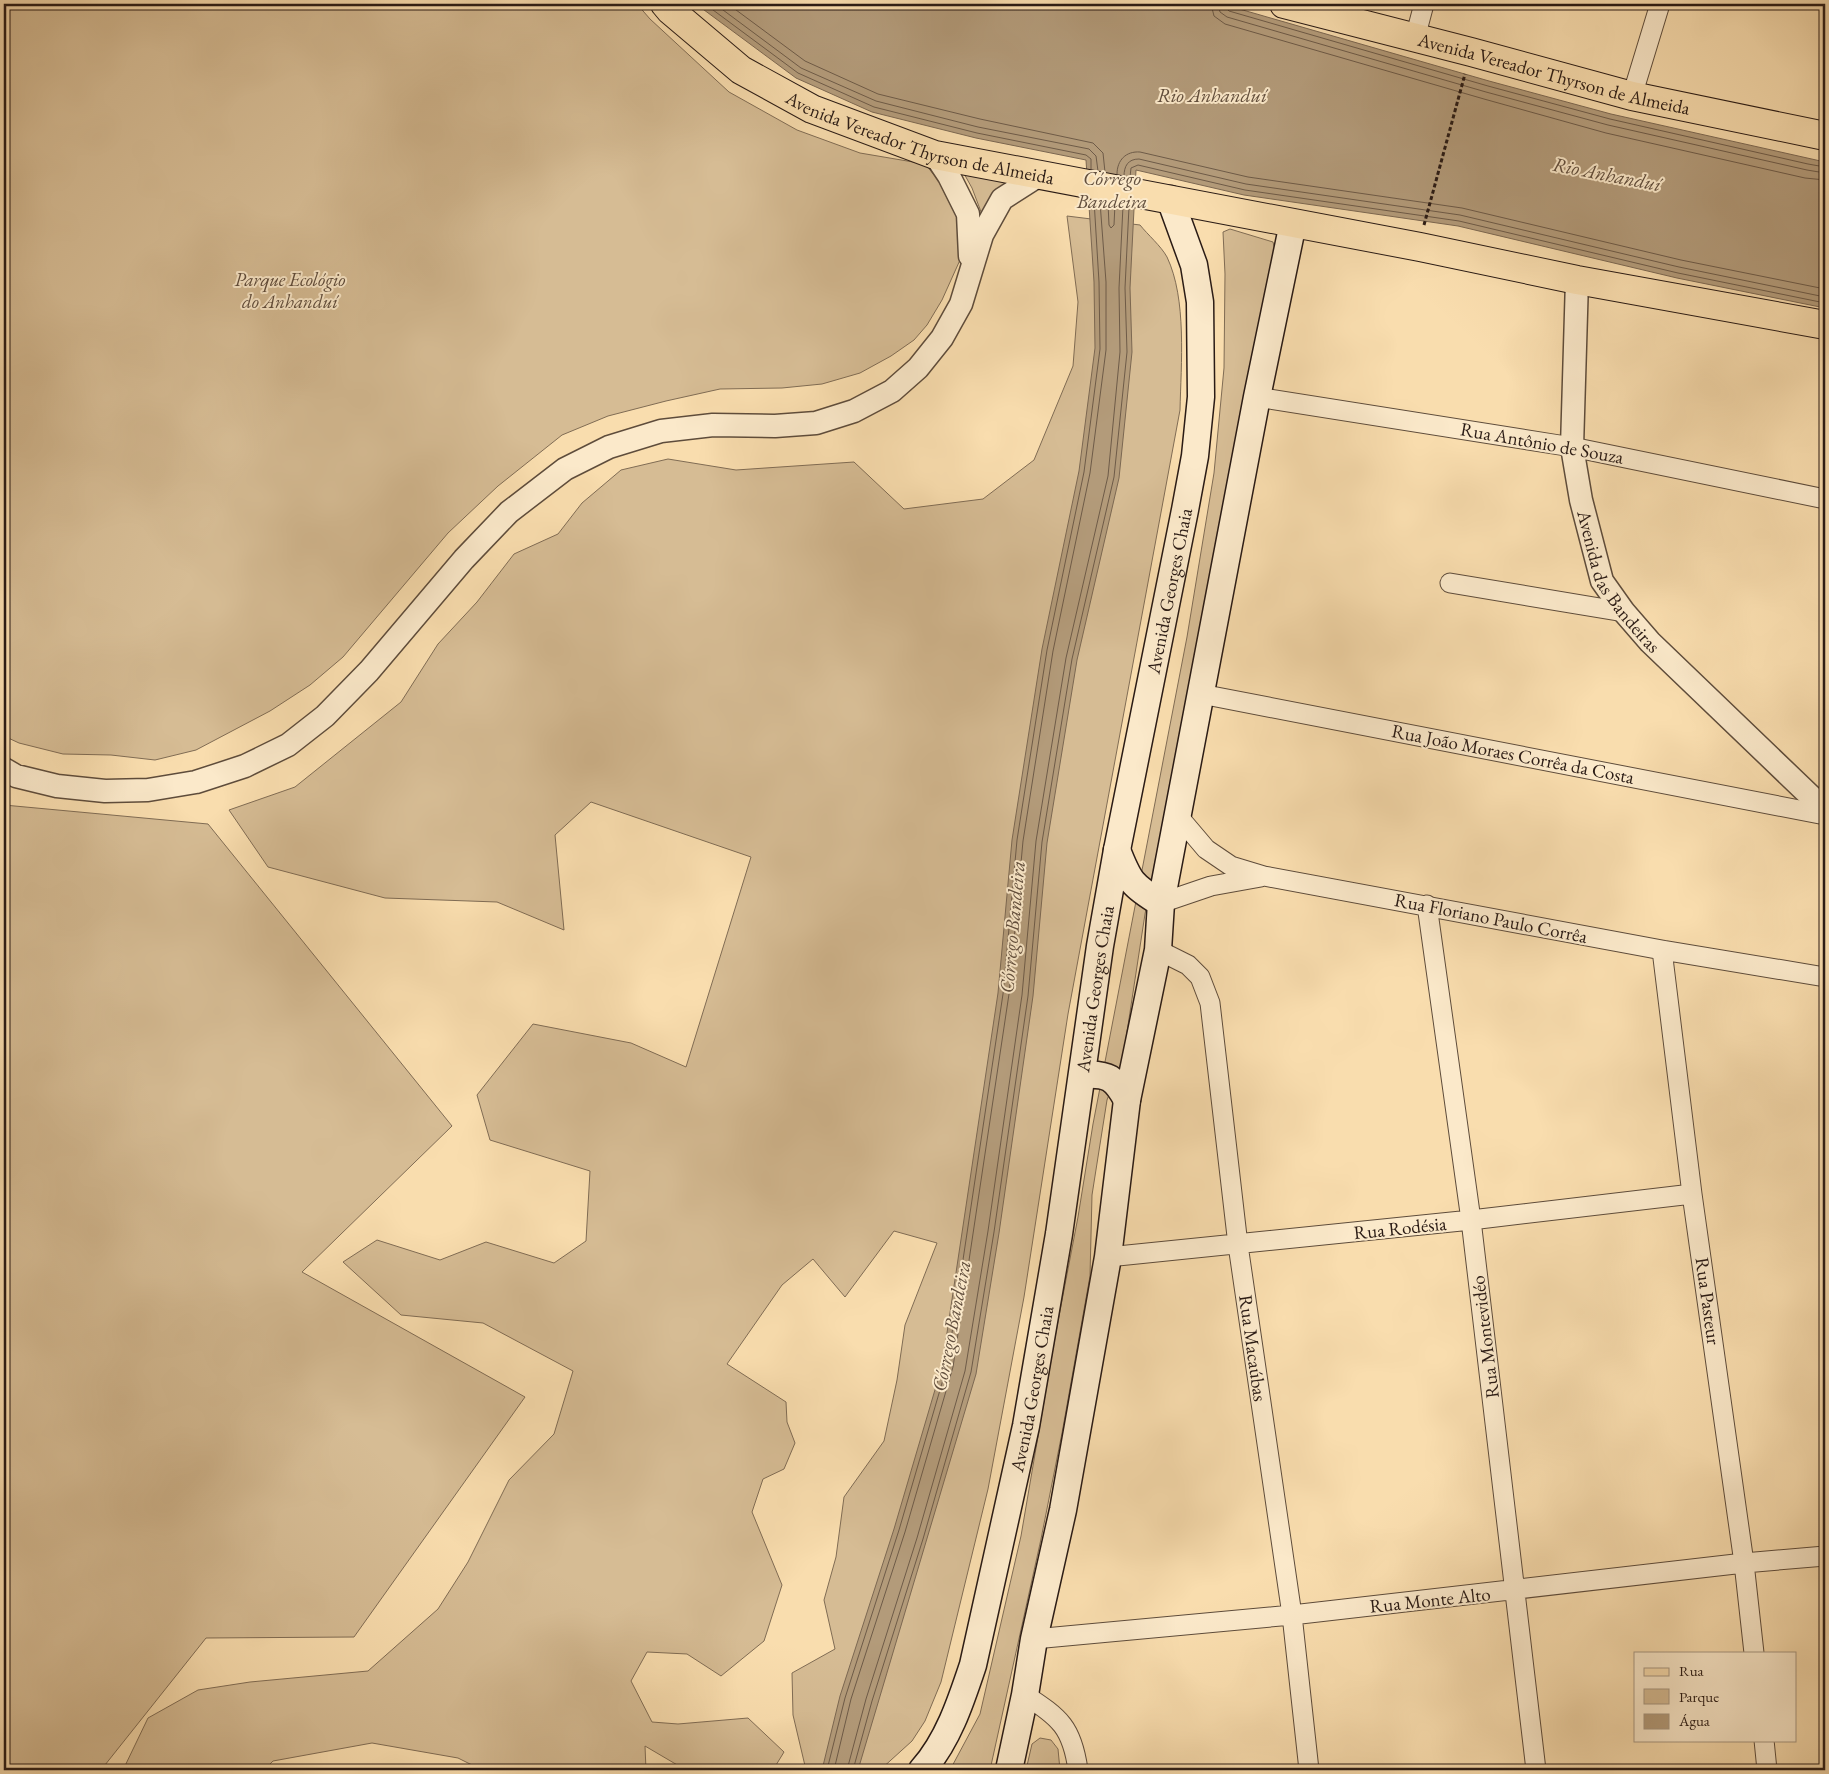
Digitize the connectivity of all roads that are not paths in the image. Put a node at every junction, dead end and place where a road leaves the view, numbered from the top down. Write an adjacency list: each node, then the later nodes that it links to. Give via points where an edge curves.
1 (665, 4): 8 (main road, Avenida Vereador Thyrson de Almeida, via 741,70 812,109)
2 (1284, 4): 5 (main road, Avenida Vereador Thyrson de Almeida)
3 (1424, 4): 5 (street)
4 (1660, 4): 6 (street)
5 (1415, 38): 6 (main road, Avenida Vereador Thyrson de Almeida)
6 (1632, 96): 7 (main road, Avenida Vereador Thyrson de Almeida)
7 (1825, 136)
8 (936, 155): 9 (main road, Avenida Vereador Thyrson de Almeida); 12 (street, via 968,214)
9 (1041, 174): 10 (main road, Avenida Vereador Thyrson de Almeida, via 1069,182); 12 (street, via 1002,199 982,235)
10 (1170, 199): 11 (main road, Avenida Vereador Thyrson de Almeida); 25 (main road, Avenida Georges Chaia, via 1194,265 1200,302 1201,397 1185,510)
11 (1293, 223): 13 (main road, Avenida Vereador Thyrson de Almeida); 15 (main road)
12 (971, 272): 21 (street, via 952,321 918,368 892,391 854,411 816,423 713,425 661,431 609,447 565,469 509,512 464,558 368,671 325,716 288,745 245,766 204,779 148,790 105,791 57,786 16,776)
13 (1577, 280): 14 (main road, Avenida Vereador Thyrson de Almeida); 16 (street, Avenida das Bandeiras)
14 (1825, 325)
15 (1257, 397): 16 (street, Rua Antônio de Souza); 20 (main road)
16 (1572, 447): 17 (street, Rua Antônio de Souza); 19 (street, Avenida das Bandeiras, via 1581,500 1602,581)
17 (1825, 498)
18 (1450, 583): 19 (street)
19 (1624, 612): 22 (street, Avenida das Bandeiras, via 1650,642)
20 (1200, 694): 23 (street, Rua João Moraes Corrêa da Costa); 24 (main road)
21 (4, 769)
22 (1825, 810)
23 (1825, 815)
24 (1178, 816): 26 (street, Rua Floriano Paulo Corrêa, via 1218,858 1231,866); 27 (main road)
25 (1116, 850): 27 (main road, via 1134,885); 32 (main road, Avenida Georges Chaia)
26 (1264, 876): 27 (street, via 1211,886); 28 (street, Rua Floriano Paulo Corrêa)
27 (1161, 903): 29 (main road)
28 (1427, 905): 30 (street, Rua Floriano Paulo Corrêa); 35 (street, Rua Montevidéo)
29 (1158, 950): 33 (main road); 36 (street, Rua Macaúbas, via 1188,965 1200,977 1210,1003)
30 (1662, 950): 31 (street, Rua Floriano Paulo Corrêa); 34 (street, Rua Pasteur)
31 (1825, 977)
32 (1083, 1075): 33 (main road, via 1108,1076 1119,1084); 46 (main road, Avenida Georges Chaia, via 1026,1426 973,1665 962,1700 946,1734)
33 (1127, 1100): 37 (main road)
34 (1692, 1194): 35 (street, Rua Rodésia); 39 (street, Rua Pasteur)
35 (1471, 1220): 36 (street, Rua Rodésia); 40 (street, Rua Montevidéo)
36 (1238, 1245): 37 (street, Rua Rodésia); 41 (street, Rua Macaúbas)
37 (1108, 1257): 42 (main road, via 1063,1510)
38 (1825, 1556): 39 (street, Rua Monte Alto)
39 (1744, 1563): 40 (street, Rua Monte Alto); 43 (street, Rua Pasteur)
40 (1514, 1591): 41 (street, Rua Monte Alto); 50 (street, Rua Montevidéo)
41 (1292, 1615): 42 (street, Rua Monte Alto); 49 (street, Rua Macaúbas)
42 (1034, 1639): 44 (main road)
43 (1754, 1652)
44 (1025, 1695): 47 (main road); 48 (street, via 1051,1712 1065,1727 1075,1748)
45 (1764, 1742): 51 (street)
46 (922, 1770)
47 (1009, 1770)
48 (1078, 1770)
49 (1309, 1770)
50 (1536, 1770)
51 (1768, 1770)

